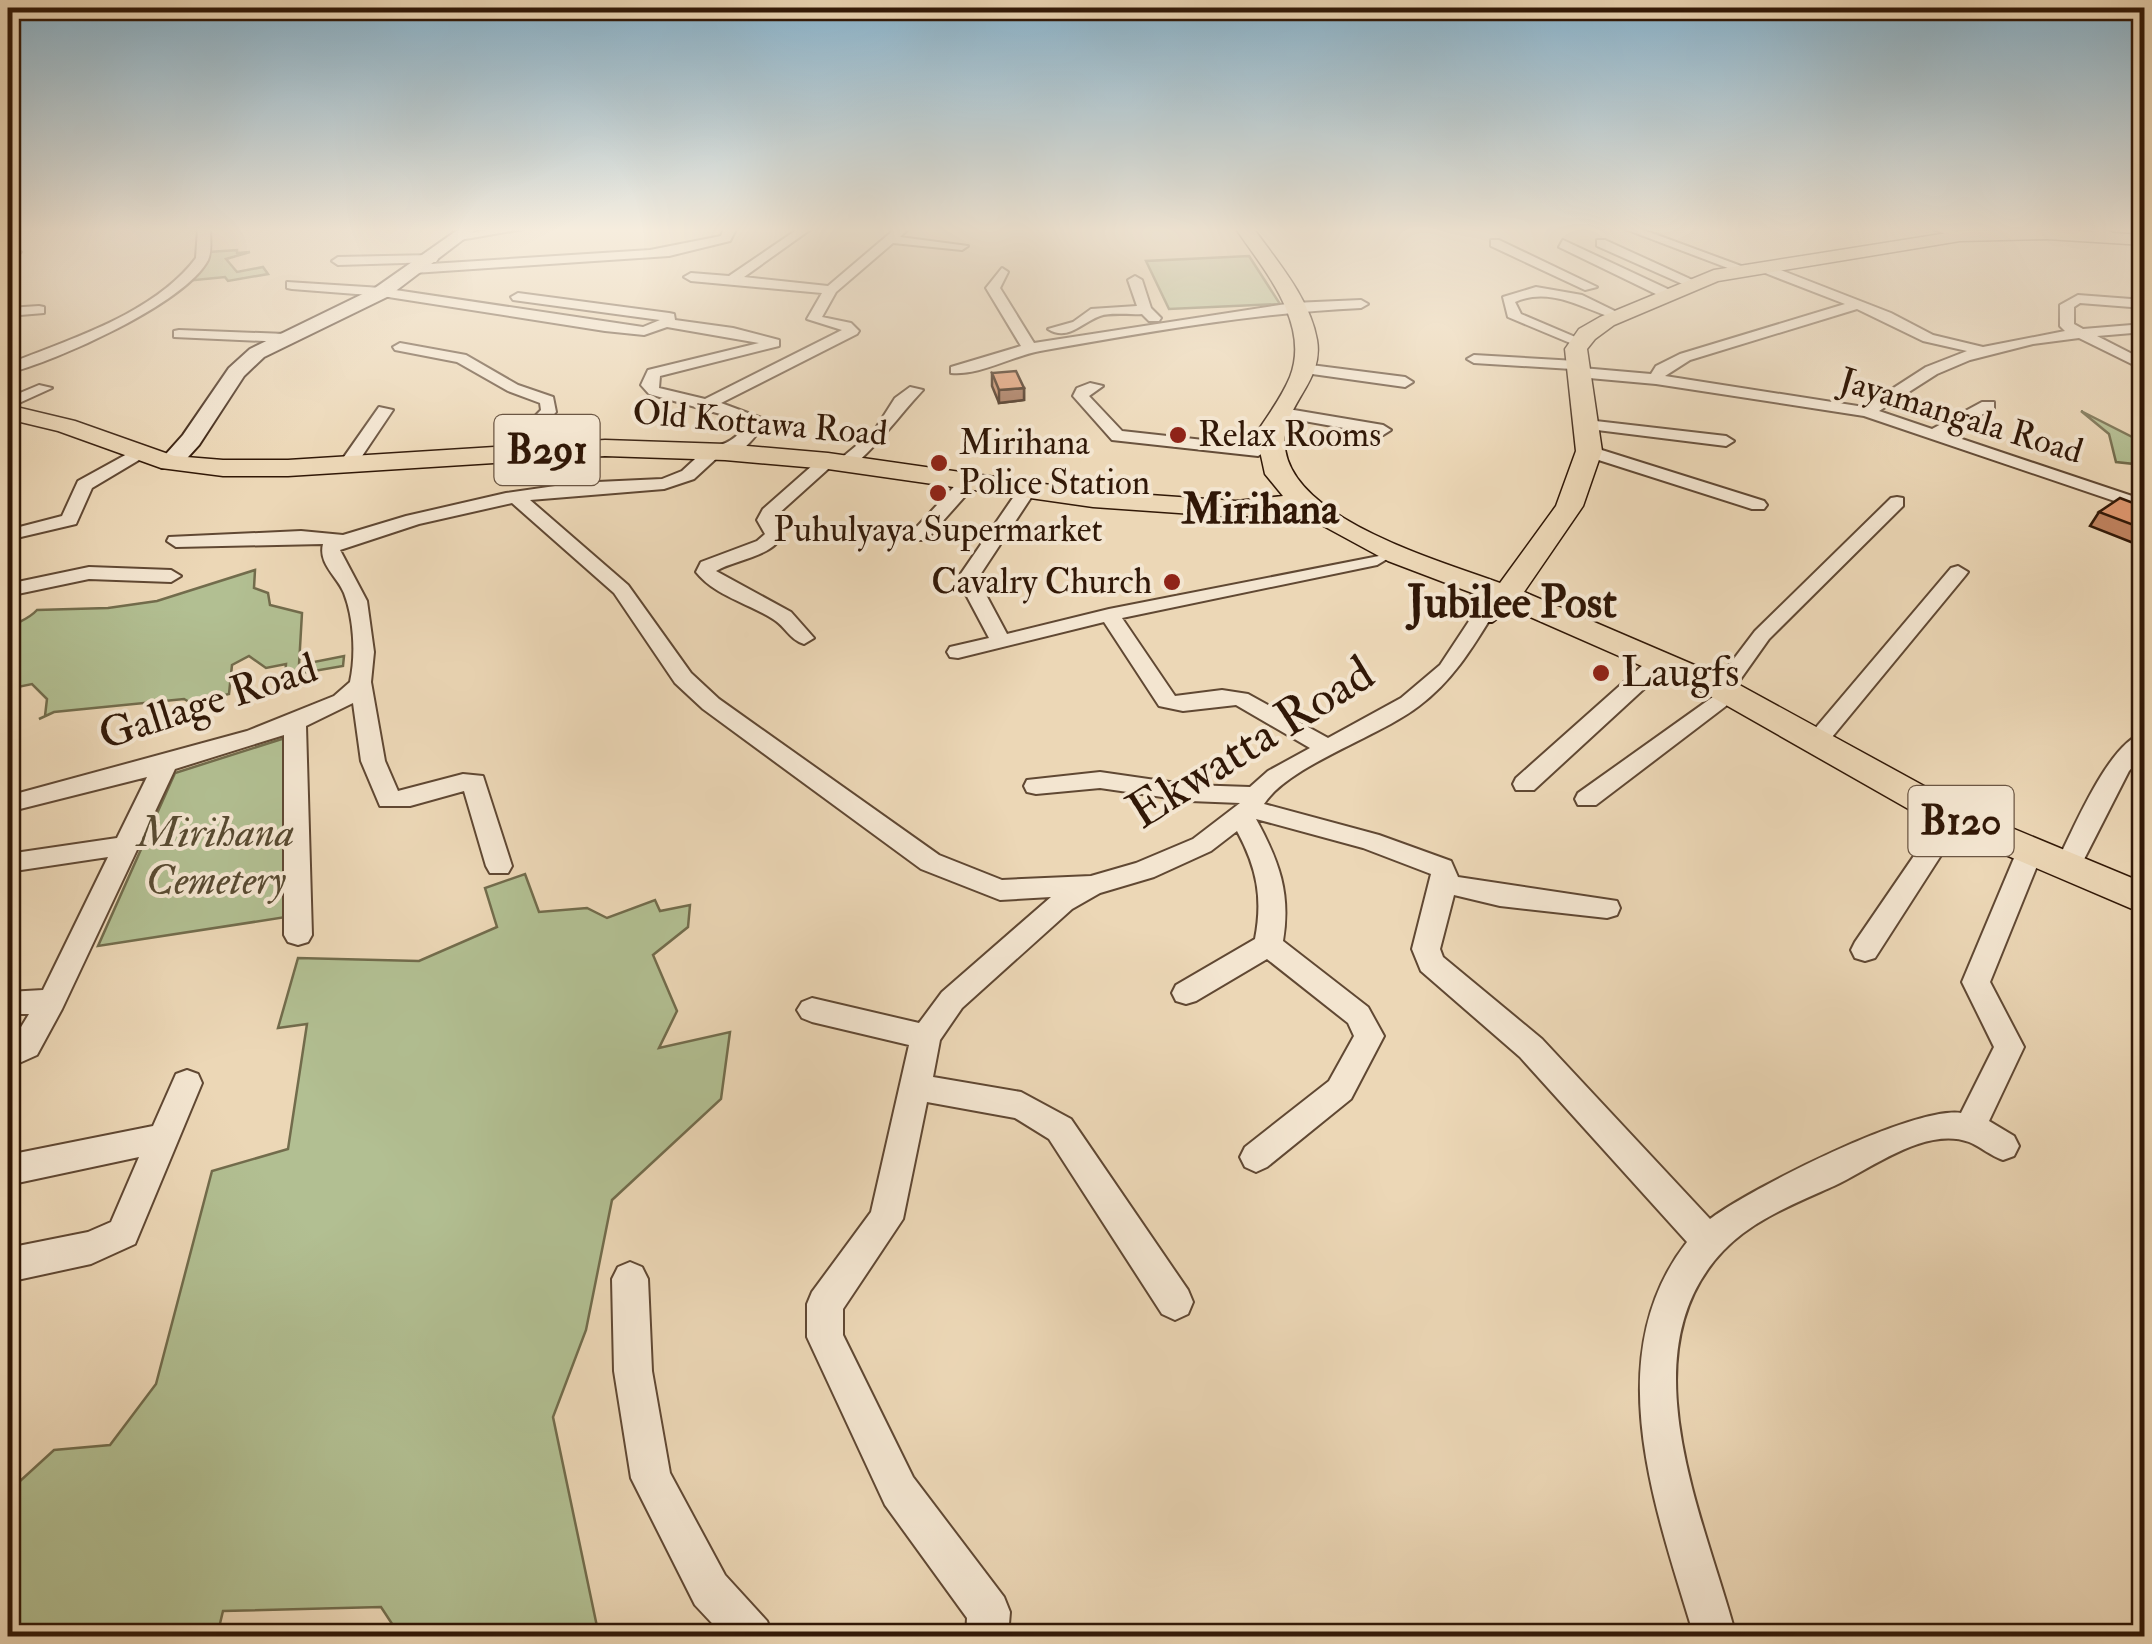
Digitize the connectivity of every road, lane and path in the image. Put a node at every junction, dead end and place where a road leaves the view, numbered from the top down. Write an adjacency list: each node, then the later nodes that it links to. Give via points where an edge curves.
1 (141, 306): 33 (street, via 99,332)
2 (357, 306): 26 (main road)
3 (467, 306): 21 (street, via 605,328 644,331)
4 (586, 306): 21 (street, via 668,317)
5 (821, 306): 43 (street, via 814,318 852,331)
6 (1003, 306): 29 (street)
7 (1144, 306): 17 (street)
8 (1322, 306): 15 (street)
9 (1508, 306): 27 (street, via 1516,317)
10 (1607, 306): 19 (street)
11 (1615, 306): 19 (street)
12 (1641, 306): 19 (main road)
13 (1854, 306): 30 (street, via 1928,338); 37 (street, via 1685,358 1661,369)
14 (2067, 306): 24 (street, via 2067,326)
15 (1293, 307): 20 (street); 35 (main road, via 1308,350)
16 (38, 310): 18 (street)
17 (1145, 310): 20 (street); 23 (street, via 1096,312 1077,326)
18 (8, 312)
19 (1627, 312): 27 (main road)
20 (1174, 323): 29 (street)
21 (666, 324): 43 (street, via 774,343 652,373 654,391)
22 (2144, 328): 24 (street)
23 (1047, 330)
24 (2082, 332): 30 (street); 32 (street)
25 (179, 334): 26 (street)
26 (286, 338): 58 (main road, via 236,372)
27 (1580, 342): 34 (main road)
28 (400, 347): 54 (street, via 461,358 546,400 548,412)
29 (1030, 348): 36 (street)
30 (1977, 350): 47 (street, via 1917,376)
31 (1474, 358): 34 (street, Jayamangala Road)
32 (2144, 366)
33 (8, 368)
34 (1577, 368): 37 (street, Jayamangala Road); 49 (main road)
35 (1303, 369): 38 (street); 48 (main road)
36 (956, 370)
37 (1656, 379): 47 (street, Jayamangala Road)
38 (1405, 382)
39 (1095, 386): 53 (street, via 1082,396 1118,436)
40 (44, 388): 42 (street)
41 (915, 390): 59 (street, via 880,434)
42 (8, 404)
43 (706, 404): 56 (street, via 760,420 742,442)
44 (1988, 405): 51 (street)
45 (385, 410): 60 (street)
46 (8, 412): 57 (main road, Old Kottawa Road / B291)
47 (1867, 412): 51 (street, Jayamangala Road)
48 (1279, 418): 50 (street); 53 (main road); 69 (main road, via 1272,457)
49 (1587, 425): 52 (street); 55 (main road)
50 (1383, 430)
51 (1932, 435): 68 (street, Jayamangala Road)
52 (1726, 441)
53 (1258, 450): 69 (main road, via 1265,484)
54 (511, 451): 56 (main road, Old Kottawa Road / B291); 60 (main road, Old Kottawa Road / B291)
55 (1589, 451): 63 (main road); 67 (street)
56 (719, 452): 59 (main road, Old Kottawa Road / B291); 64 (street, via 675,481)
57 (138, 453): 58 (main road, Old Kottawa Road / B291); 71 (street, via 84,486 70,520)
58 (170, 463): 60 (main road, Old Kottawa Road / B291)
59 (836, 463): 61 (main road, Old Kottawa Road / B291); 84 (street, via 770,513 766,520 774,536 764,545 706,572 784,616)
60 (348, 464)
61 (968, 482): 62 (main road, Old Kottawa Road / B291); 72 (street)
62 (1028, 490): 65 (main road, Old Kottawa Road / B291); 85 (street, via 970,575)
63 (1573, 490): 77 (main road); 81 (main road, via 1557,502)
64 (517, 498): 74 (street); 107 (street, via 621,589 683,678 711,704 930,862 1000,890)
65 (1093, 499): 69 (main road, Old Kottawa Road / B291); 70 (main road, Old Kottawa Road / B291)
66 (1897, 502): 89 (street, via 1762,635)
67 (1758, 505)
68 (2144, 506)
69 (1297, 509): 70 (main road, Old Kottawa Road / B291); 75 (main road, B291); 81 (main road, B291)
70 (1225, 518): 75 (main road)
71 (8, 534)
72 (920, 536)
73 (176, 541): 74 (street, via 303,535)
74 (343, 541): 88 (street, Gallage Road, via 330,547 330,558 353,591 362,624)
75 (1347, 544): 76 (main road, B291)
76 (1377, 559): 81 (main road, B291); 82 (street)
77 (1533, 562): 81 (main road); 83 (main road, via 1535,590)
78 (1958, 572): 91 (street)
79 (171, 576): 80 (street, via 90,572)
80 (8, 590)
81 (1491, 602): 83 (main road, B120); 87 (main road, B120); 93 (street, Ekwatta Road, via 1448,669 1409,704)
82 (1109, 614): 85 (street); 93 (street, via 1167,701 1242,698)
83 (1568, 619): 89 (main road, B120)
84 (804, 638)
85 (1001, 641): 86 (street)
86 (958, 652)
87 (1651, 670): 89 (main road, B120); 95 (street)
88 (361, 683): 90 (street, Gallage Road, via 342,703); 104 (street, via 373,762 388,800 474,782)
89 (1720, 695): 91 (main road, B120); 97 (street)
90 (295, 724): 94 (street, Gallage Road); 110 (street)
91 (1800, 734): 100 (main road, B120)
92 (2144, 740): 105 (street, via 2118,767)
93 (1330, 750): 99 (street, Ekwatta Road, via 1276,777)
94 (166, 762): 98 (street, Gallage Road); 101 (street)
95 (1525, 784)
96 (1036, 786): 99 (street, via 1100,780)
97 (1588, 799)
98 (8, 804)
99 (1248, 807): 106 (street, via 1436,864); 107 (street, Ekwatta Road, via 1202,845); 111 (street, via 1277,901)
100 (1952, 818): 102 (main road, B120); 112 (street)
101 (129, 845): 103 (street); 114 (street)
102 (2030, 851): 105 (main road, B120); 121 (street, via 1976,982 2009,1047)
103 (8, 863)
104 (498, 866)
105 (2068, 868): 108 (main road, B120)
106 (1443, 883): 109 (street); 126 (street, via 1426,949 1431,963 1531,1048)
107 (1091, 886): 117 (street, Ekwatta Road, via 1063,902 952,1000)
108 (2144, 899)
109 (1607, 908)
110 (298, 935)
111 (1268, 946): 113 (street); 124 (street, via 1358,1015 1368,1036 1340,1090)
112 (1865, 950)
113 (1186, 993)
114 (52, 1001): 115 (street); 118 (street, via 26,1046)
115 (8, 1003)
116 (812, 1010): 117 (street)
117 (926, 1036): 120 (street, Ekwatta Road)
118 (8, 1056)
119 (186, 1083): 122 (street)
120 (915, 1086): 129 (street, via 1020,1106 1060,1128); 131 (street, Ekwatta Road, via 886,1219 825,1304 825,1337 899,1492 988,1612)
121 (1970, 1128): 123 (street); 126 (street, via 1928,1126 1748,1211)
122 (162, 1138): 125 (street); 127 (street, via 123,1233 90,1248)
123 (2003, 1146)
124 (1256, 1157)
125 (8, 1170)
126 (1709, 1242): 132 (street, via 1677,1282 1657,1352 1662,1450)
127 (8, 1265)
128 (630, 1279): 130 (street, via 633,1371 651,1478 710,1590)
129 (1174, 1302)
130 (752, 1636)
131 (986, 1636)
132 (1715, 1636)

